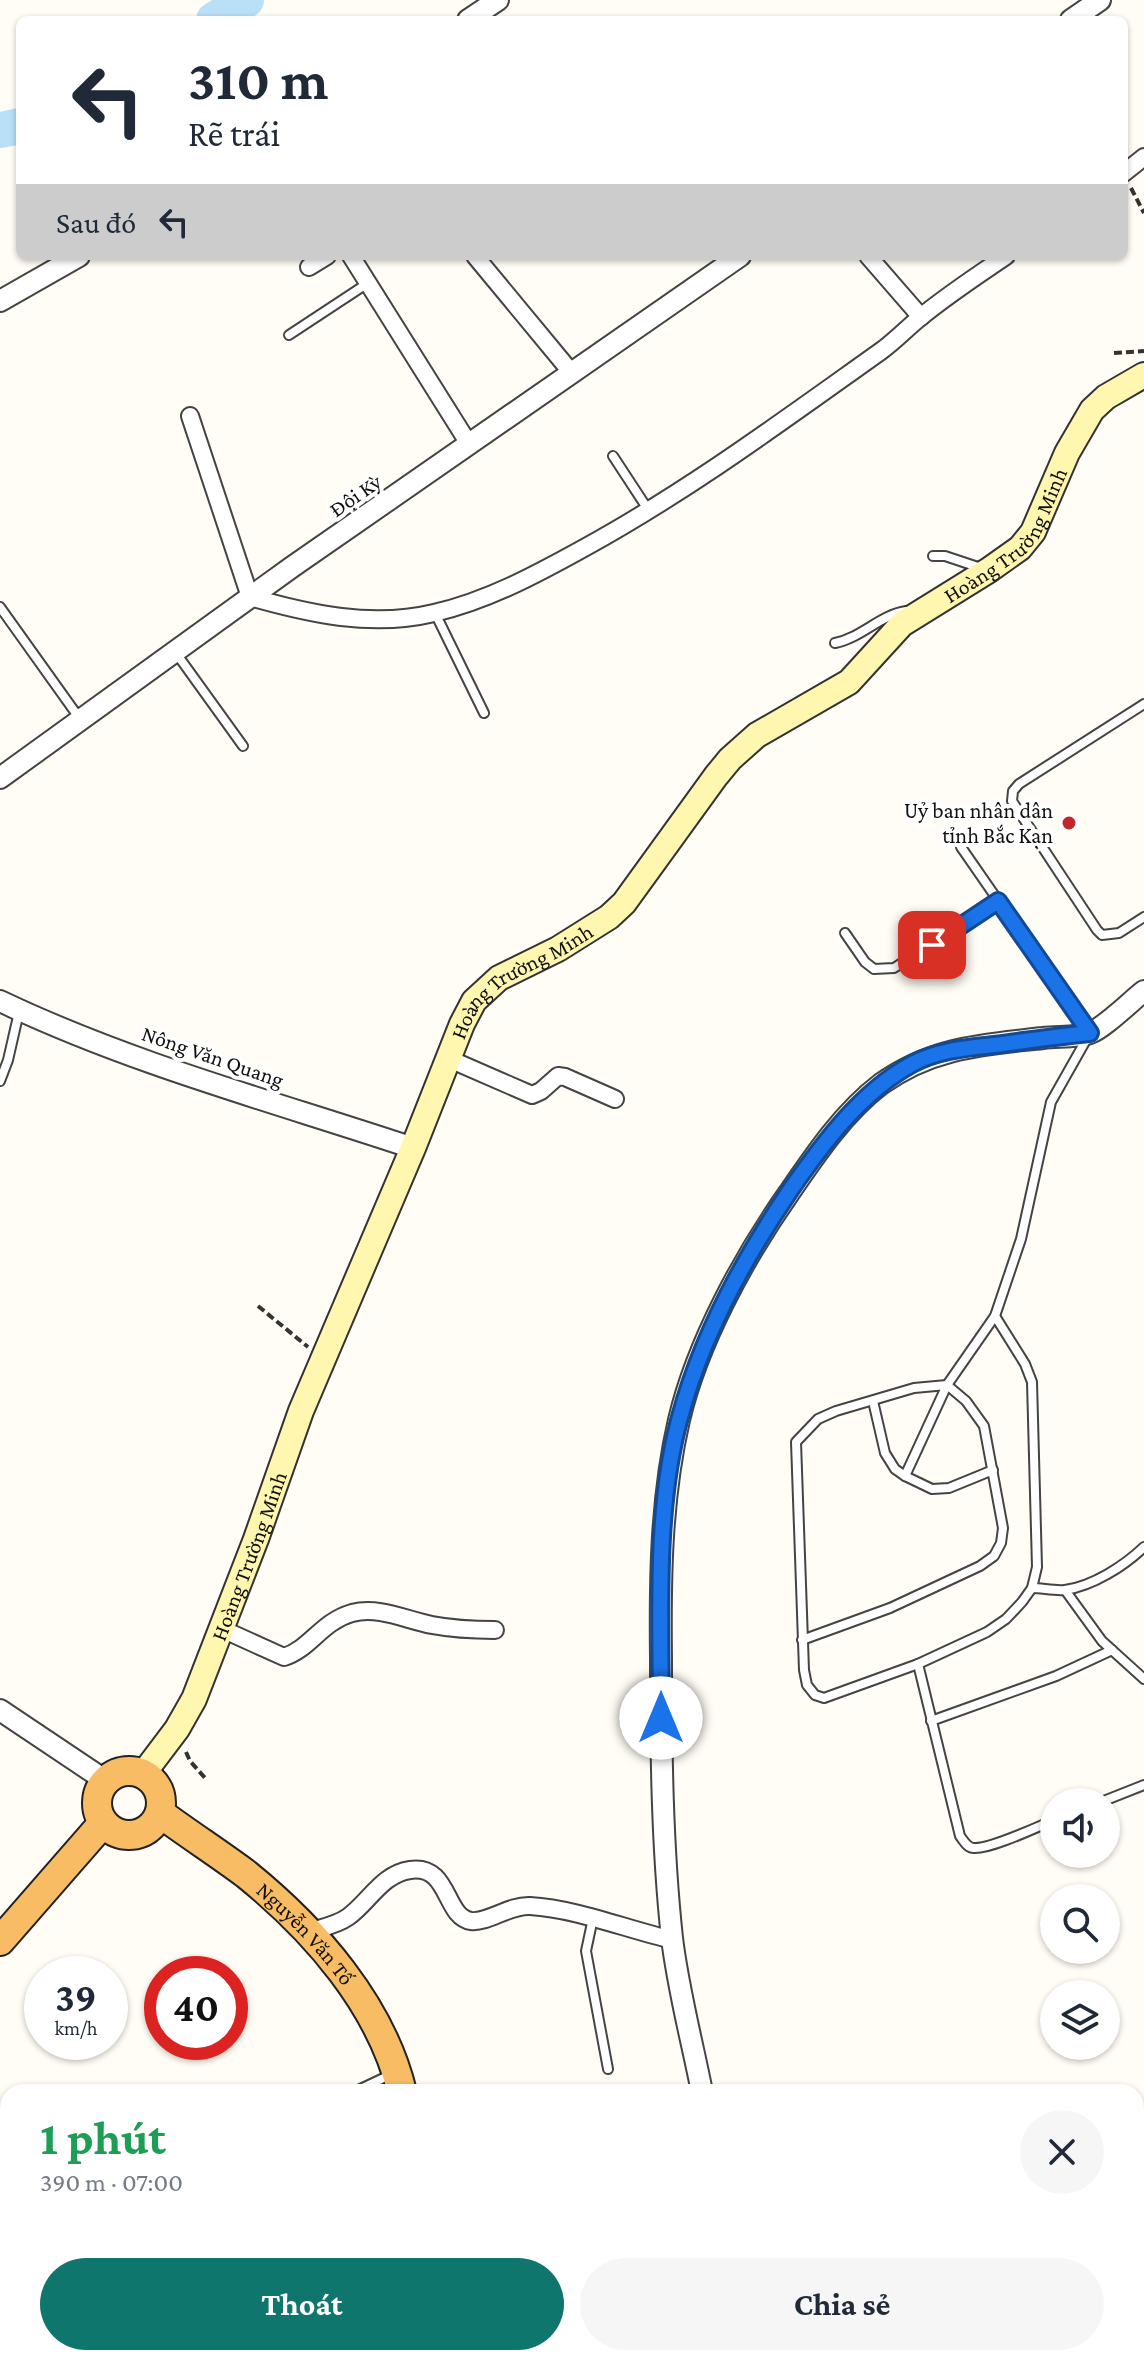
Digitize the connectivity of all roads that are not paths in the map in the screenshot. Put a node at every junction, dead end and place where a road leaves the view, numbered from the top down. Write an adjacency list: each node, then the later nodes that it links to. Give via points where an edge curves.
1 (498, 0): 3 (street)
2 (1100, 0): 4 (street)
3 (474, 16)
4 (1077, 16)
5 (1144, 157): 6 (street)
6 (1128, 179)
7 (72, 260): 16 (street)
8 (320, 260): 14 (street)
9 (354, 260): 15 (street)
10 (478, 260): 19 (street)
11 (734, 260): 19 (street, Đội Kỳ)
12 (871, 260): 17 (street)
13 (1000, 260): 17 (street)
14 (309, 267)
15 (368, 283): 18 (lane); 22 (street)
16 (0, 301)
17 (921, 317): 24 (street, via 726,462)
18 (289, 335)
19 (571, 372): 22 (street, Đội Kỳ)
20 (1144, 375): 26 (main road, Hoàng Trường Minh, via 1092,410 1033,532)
21 (190, 416): 27 (street)
22 (469, 444): 27 (street, Đội Kỳ)
23 (613, 456): 24 (lane)
24 (649, 511): 30 (street, via 521,581)
25 (933, 556): 26 (lane)
26 (989, 570): 29 (main road, Hoàng Trường Minh)
27 (250, 597): 30 (street, via 314,614 359,619); 32 (street, Đội Kỳ)
28 (0, 607): 35 (lane)
29 (919, 611): 31 (lane, via 902,611); 46 (main road, Hoàng Trường Minh, via 849,682 757,735 730,759 609,917 486,988 468,1012)
30 (435, 613): 34 (lane)
31 (835, 643)
32 (175, 651): 35 (street, Đội Kỳ); 36 (lane)
33 (1144, 704): 40 (lane, via 1019,784 1012,795 1102,935 1119,933)
34 (484, 713)
35 (81, 720): 37 (street, Đội Kỳ)
36 (243, 746)
37 (0, 778)
38 (961, 847): 39 (lane)
39 (998, 901): 41 (lane, via 894,968 874,969); 45 (lane)
40 (1144, 917)
41 (845, 933)
42 (1144, 991): 45 (street)
43 (0, 1001): 44 (street, Nông Văn Quang)
44 (20, 1011): 47 (lane); 49 (street, Nông Văn Quang, via 228,1088)
45 (1090, 1033): 50 (lane, via 1051,1102 1021,1239); 75 (street, via 951,1049 914,1063 879,1086 805,1169 764,1228 726,1299 679,1417 666,1492 661,1718)
46 (447, 1058): 48 (street, via 532,1095 558,1076); 49 (main road, Hoàng Trường Minh)
47 (0, 1081)
48 (615, 1099)
49 (413, 1148): 58 (main road, Hoàng Trường Minh, via 322,1359)
50 (995, 1316): 51 (lane); 56 (lane, via 1032,1382 1037,1567)
51 (947, 1385): 52 (lane, via 914,1388); 53 (lane, via 984,1426); 54 (lane)
52 (873, 1401): 54 (lane, via 885,1453); 60 (lane, via 818,1419 796,1442)
53 (993, 1470): 54 (lane, via 941,1489); 60 (lane, via 1003,1528 994,1556 890,1608)
54 (905, 1476)
55 (1144, 1547): 57 (lane, via 1095,1581)
56 (1032, 1588): 57 (lane); 62 (lane, via 987,1632)
57 (1065, 1590): 61 (lane)
58 (222, 1629): 59 (street, via 284,1657 337,1618 356,1612); 66 (main road, Hoàng Trường Minh, via 194,1699)
59 (495, 1630)
60 (802, 1640): 62 (lane, via 807,1685 824,1698)
61 (1112, 1650): 63 (lane); 65 (lane)
62 (918, 1664): 65 (lane)
63 (1144, 1679)
64 (0, 1710): 67 (street)
65 (931, 1721): 72 (lane, via 960,1836 968,1846 991,1845)
66 (143, 1774): 67 (highway, via 123,1771); 70 (highway, via 159,1790)
67 (106, 1781): 71 (highway, via 96,1806)
68 (1144, 1785): 69 (lane)
69 (1120, 1794)
70 (160, 1813): 71 (highway, via 154,1824 134,1835 122,1835); 74 (highway, Nguyễn Văn Tố, via 245,1874)
71 (103, 1823): 76 (highway)
72 (1040, 1826)
73 (593, 1918): 74 (street, via 526,1905 472,1921 456,1909 432,1874 413,1869 389,1878 345,1919); 75 (street); 77 (lane, via 586,1951)
74 (308, 1932): 78 (highway, Nguyễn Văn Tố, via 351,1982)
75 (673, 1940): 79 (street)
76 (0, 1941)
77 (608, 2069)
78 (399, 2082)
79 (700, 2084)

